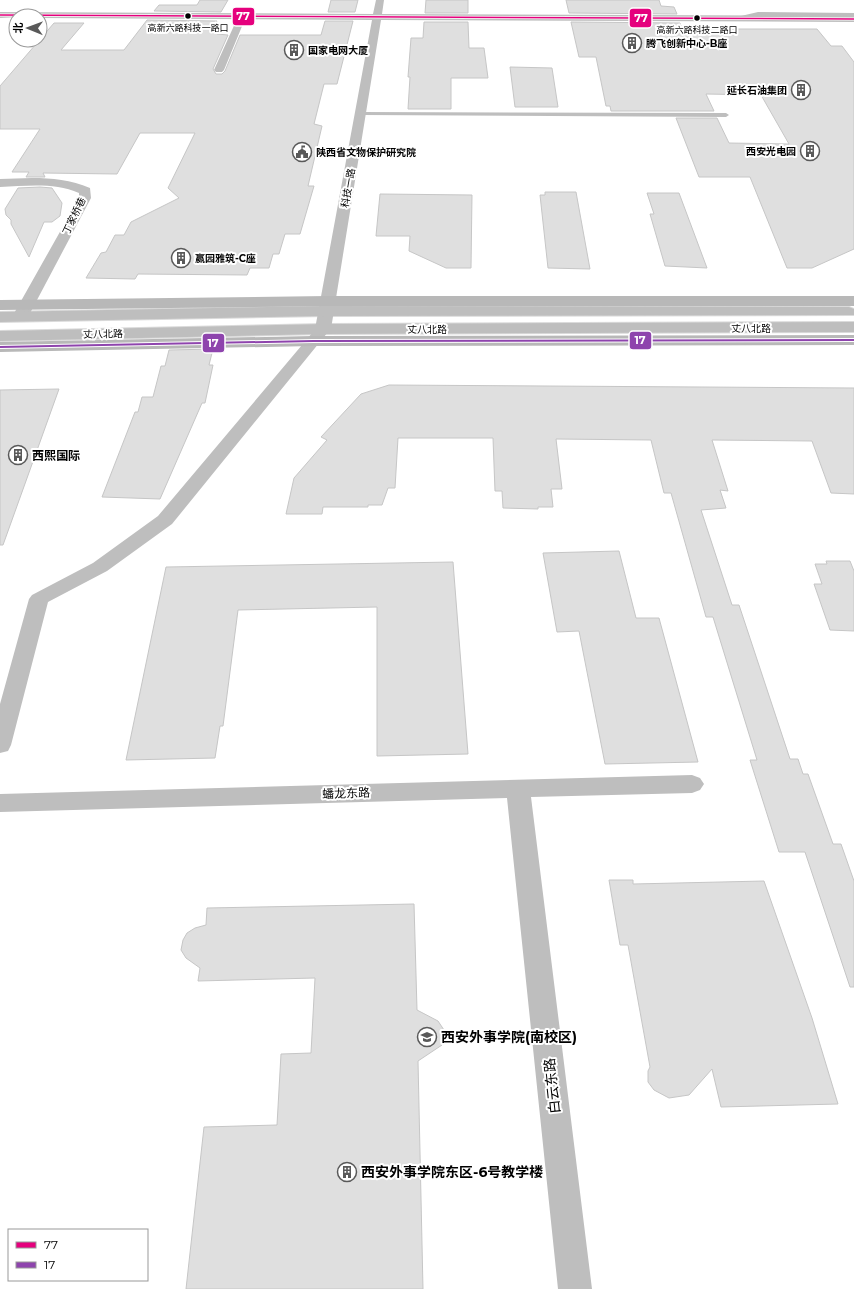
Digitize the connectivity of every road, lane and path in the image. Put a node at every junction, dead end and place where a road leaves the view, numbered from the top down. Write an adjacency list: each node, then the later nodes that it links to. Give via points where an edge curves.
1 (380, 0): 5 (street, 科技一路)
2 (0, 16): 5 (street)
3 (854, 17): 7 (street)
4 (48, 18): 6 (street)
5 (377, 18): 6 (street); 7 (street); 11 (street, 科技一路)
6 (241, 19): 10 (street)
7 (747, 20): 8 (street); 9 (street, via 768,25)
8 (854, 22)
9 (854, 26)
10 (219, 70)
11 (362, 113): 12 (lane); 16 (street, 科技一路)
12 (726, 115)
13 (0, 183): 17 (street, 丁家桥巷, via 63,184 85,191 85,198)
14 (854, 301): 16 (main road)
15 (0, 305): 17 (main road)
16 (327, 306): 17 (street, 丈八北路); 18 (street, 丈八北路); 21 (street, 科技一路)
17 (24, 311): 19 (street, 丈八北路)
18 (854, 312)
19 (0, 317)
20 (854, 327): 21 (street, 丈八北路)
21 (318, 335): 22 (street, 丈八北路); 23 (main road); 24 (main road); 25 (street, via 165,520 100,567 39,599)
22 (0, 336)
23 (854, 340)
24 (0, 347)
25 (0, 745)
26 (692, 784): 27 (street, 蟠龙东路)
27 (518, 788): 28 (street, 蟠龙东路); 29 (street, 白云东路)
28 (0, 803)
29 (575, 1289)

